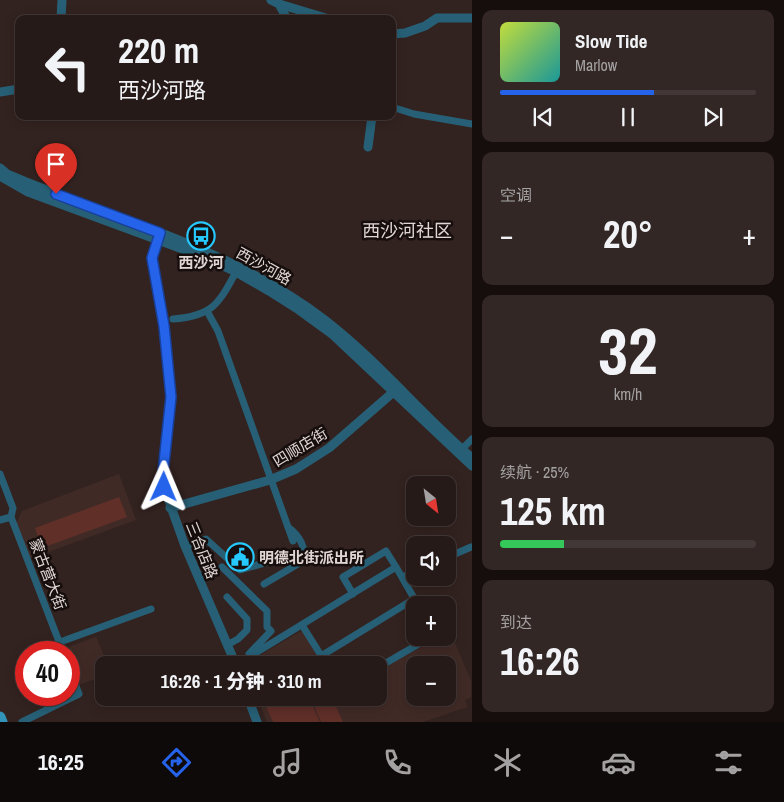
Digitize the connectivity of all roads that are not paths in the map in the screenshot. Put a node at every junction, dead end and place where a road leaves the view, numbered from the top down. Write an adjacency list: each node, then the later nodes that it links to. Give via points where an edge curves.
1 (62, 0): 3 (street)
2 (275, 2): 4 (street); 5 (street)
3 (61, 15)
4 (284, 15)
5 (316, 15)
6 (472, 18): 7 (street, via 437,18 425,26)
7 (396, 34)
8 (15, 90): 9 (street)
9 (0, 92)
10 (396, 108): 12 (street)
11 (371, 120): 13 (street)
12 (472, 124)
13 (368, 147)
14 (0, 168): 16 (street, 西沙河路, via 7,174)
15 (0, 176): 16 (street, 西沙河路, via 28,192)
16 (159, 237): 17 (street, 西沙河路); 20 (street, 西沙河路, via 202,249 301,302 345,337); 27 (street, 三合店路, via 152,258 164,326 171,397 163,472)
17 (236, 272): 18 (street, via 220,300); 20 (street, 西沙河路, via 332,334)
18 (207, 311): 19 (street, via 190,318); 26 (street, via 218,331)
19 (173, 319)
20 (396, 390): 22 (street, 西沙河路); 24 (street, 西沙河路); 26 (street, 四顺店街, via 329,448 296,469)
21 (472, 439): 22 (street)
22 (462, 449): 23 (street, 西沙河路)
23 (472, 458)
24 (472, 466)
25 (0, 474): 28 (street, 蒙古营大街, via 13,508)
26 (270, 480): 27 (street, 四顺店街); 30 (street)
27 (170, 508): 32 (street, 三合店路)
28 (11, 516): 29 (street); 48 (street, 蒙古营大街)
29 (0, 520)
30 (288, 527): 31 (street); 40 (street, via 301,543 303,561)
31 (293, 541)
32 (185, 546): 35 (street, via 206,539 240,570); 51 (street, 三合店路)
33 (471, 547): 34 (street)
34 (456, 554)
35 (282, 558)
36 (222, 567): 47 (street, via 267,611 267,628 270,631)
37 (396, 567): 39 (street); 41 (street); 41 (street, via 386,551 343,577)
38 (406, 575): 39 (street)
39 (402, 577): 42 (street)
40 (264, 584)
41 (352, 594): 46 (street)
42 (413, 596)
43 (227, 597): 51 (street, via 247,619 246,630 238,640)
44 (406, 608): 56 (street)
45 (151, 609): 49 (street)
46 (302, 625): 50 (street); 56 (street)
47 (265, 637): 50 (street); 53 (street)
48 (60, 641)
49 (63, 641)
50 (270, 644): 55 (street)
51 (227, 645): 54 (street, 三合店路)
52 (415, 646): 57 (street)
53 (249, 654)
54 (232, 656)
55 (251, 656)
56 (321, 656)
57 (387, 662)
58 (55, 706): 62 (street)
59 (251, 706): 63 (street)
60 (0, 717): 61 (main road)
61 (2, 722)
62 (22, 722)
63 (257, 722)

